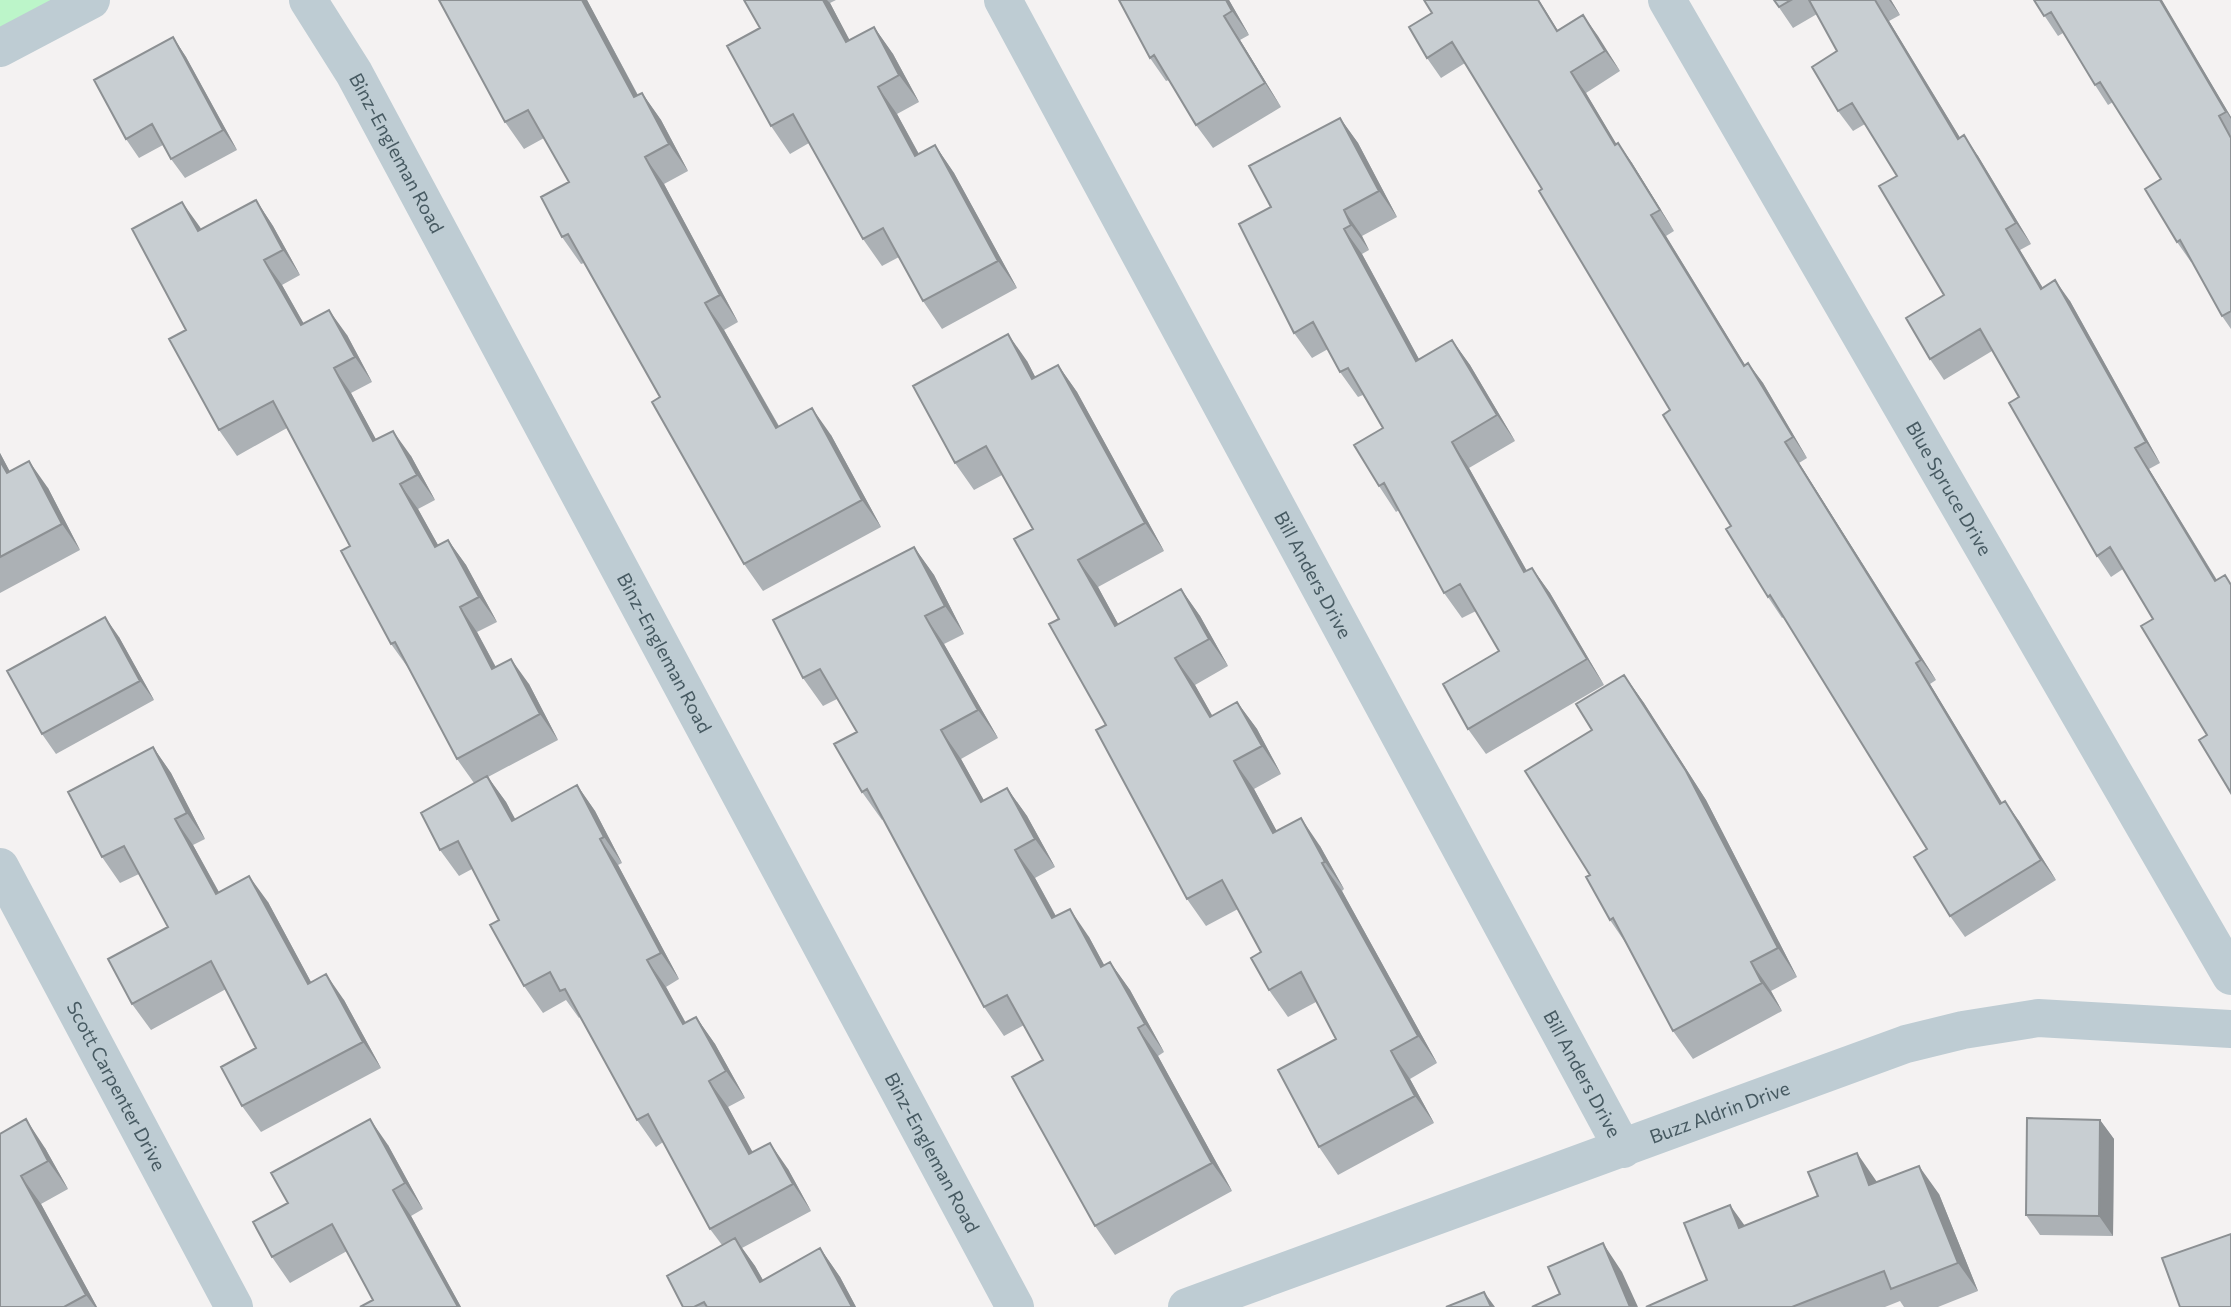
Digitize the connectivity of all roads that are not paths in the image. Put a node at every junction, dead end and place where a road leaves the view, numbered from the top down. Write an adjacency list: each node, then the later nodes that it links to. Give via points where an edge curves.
1 (91, 0): 5 (street)
2 (308, 0): 11 (street, Binz-Engleman Road, via 361,85)
3 (1003, 0): 9 (street, Bill Anders Drive)
4 (1667, 0): 7 (street, Blue Spruce Drive)
5 (0, 48)
6 (0, 867): 10 (street, Scott Carpenter Drive)
7 (2231, 975)
8 (2231, 1029): 9 (street, Buzz Aldrin Drive, via 2038,1018 1963,1030 1906,1044)
9 (1623, 1149): 12 (street, Buzz Aldrin Drive)
10 (234, 1307)
11 (1015, 1307)
12 (1187, 1307)

